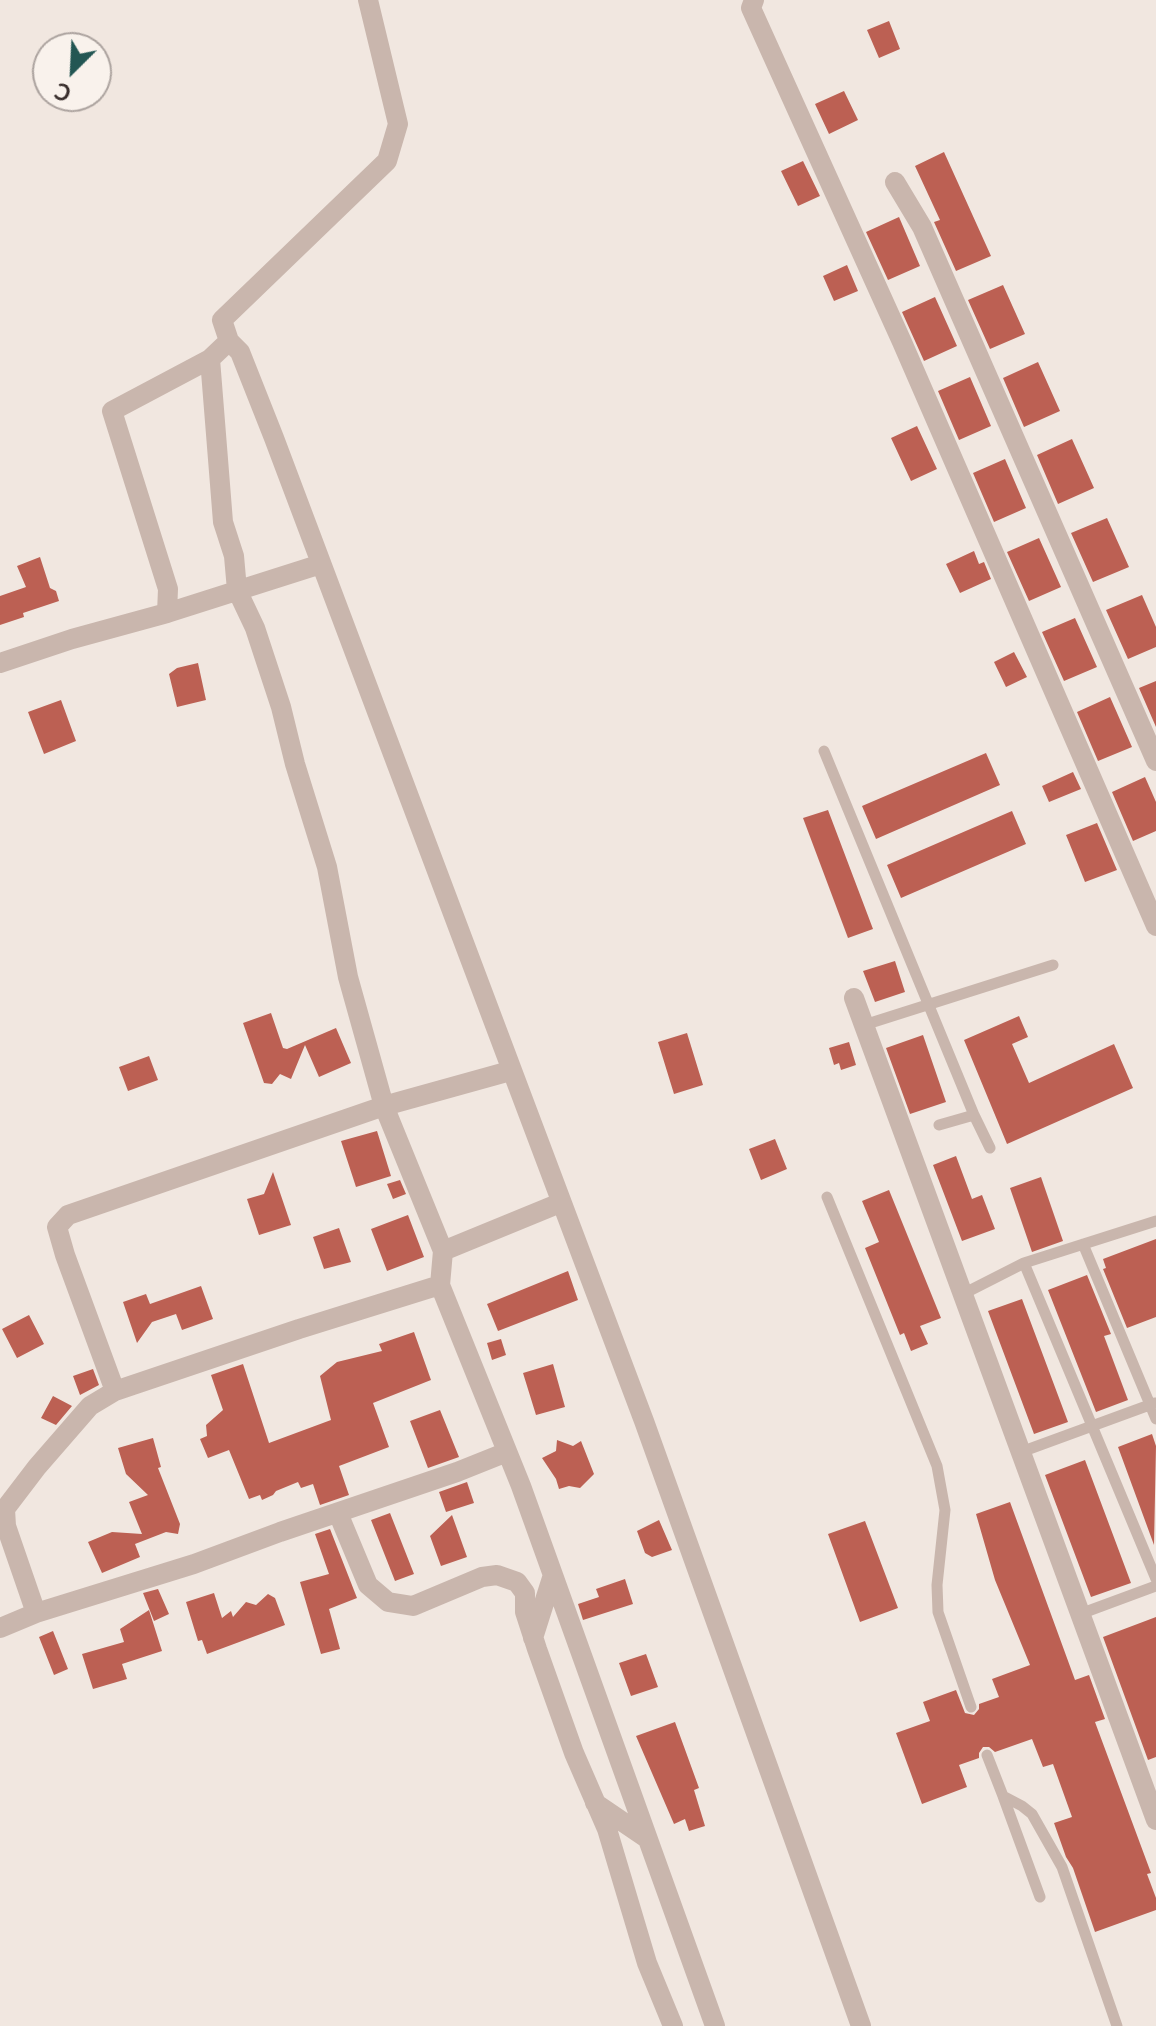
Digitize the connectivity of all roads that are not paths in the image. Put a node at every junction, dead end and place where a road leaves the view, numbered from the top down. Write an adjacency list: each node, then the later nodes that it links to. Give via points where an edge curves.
1 (368, 0): 4 (street, via 398,124 387,161 222,320)
2 (754, 0): 12 (street, via 756,20)
3 (895, 182): 11 (street, via 922,227)
4 (229, 341): 5 (street); 6 (street, via 240,352)
5 (210, 359): 7 (street, via 223,522); 8 (street, via 112,411 168,589)
6 (321, 564): 7 (street); 17 (street)
7 (237, 590): 8 (street); 18 (street, via 277,693 327,867 348,977)
8 (167, 613): 9 (street)
9 (0, 663)
10 (824, 751): 15 (lane)
11 (1156, 761)
12 (1156, 926)
13 (1053, 965): 15 (lane)
14 (854, 998): 16 (street)
15 (931, 1004): 16 (lane); 19 (lane)
16 (864, 1025): 29 (street)
17 (510, 1071): 18 (street); 23 (street)
18 (384, 1106): 26 (street); 30 (street, via 68,1215 57,1227)
19 (974, 1115): 20 (lane); 21 (lane)
20 (939, 1125)
21 (990, 1148)
22 (827, 1197): 44 (lane, via 937,1466 945,1510 938,1612)
23 (560, 1203): 26 (street); 54 (street, via 644,1421)
24 (1156, 1221): 25 (lane)
25 (1083, 1244): 27 (lane); 31 (lane)
26 (443, 1251): 28 (street)
27 (1024, 1263): 29 (lane); 33 (lane)
28 (440, 1285): 30 (street); 34 (street)
29 (963, 1294): 35 (street)
30 (115, 1391): 40 (street, via 90,1406 5,1509)
31 (1153, 1404): 32 (lane); 33 (lane)
32 (1156, 1419)
33 (1090, 1426): 35 (lane); 38 (lane)
34 (507, 1452): 36 (street); 37 (street)
35 (1021, 1452): 41 (street)
36 (338, 1513): 40 (street); 43 (street, via 368,1585 388,1602 413,1606 497,1575 517,1582 525,1593)
37 (552, 1578): 43 (street); 50 (street)
38 (1156, 1579)
39 (1156, 1586): 41 (lane)
40 (36, 1613): 42 (street)
41 (1080, 1614): 46 (street)
42 (0, 1628)
43 (533, 1638): 48 (street)
44 (971, 1707)
45 (987, 1755): 47 (lane)
46 (1148, 1776): 49 (street)
47 (1003, 1796): 51 (lane); 55 (lane, via 1032,1814 1062,1867)
48 (595, 1803): 50 (street); 52 (street)
49 (1156, 1820)
50 (645, 1837): 53 (street)
51 (1040, 1897)
52 (673, 2026)
53 (715, 2026)
54 (861, 2026)
55 (1117, 2026)

